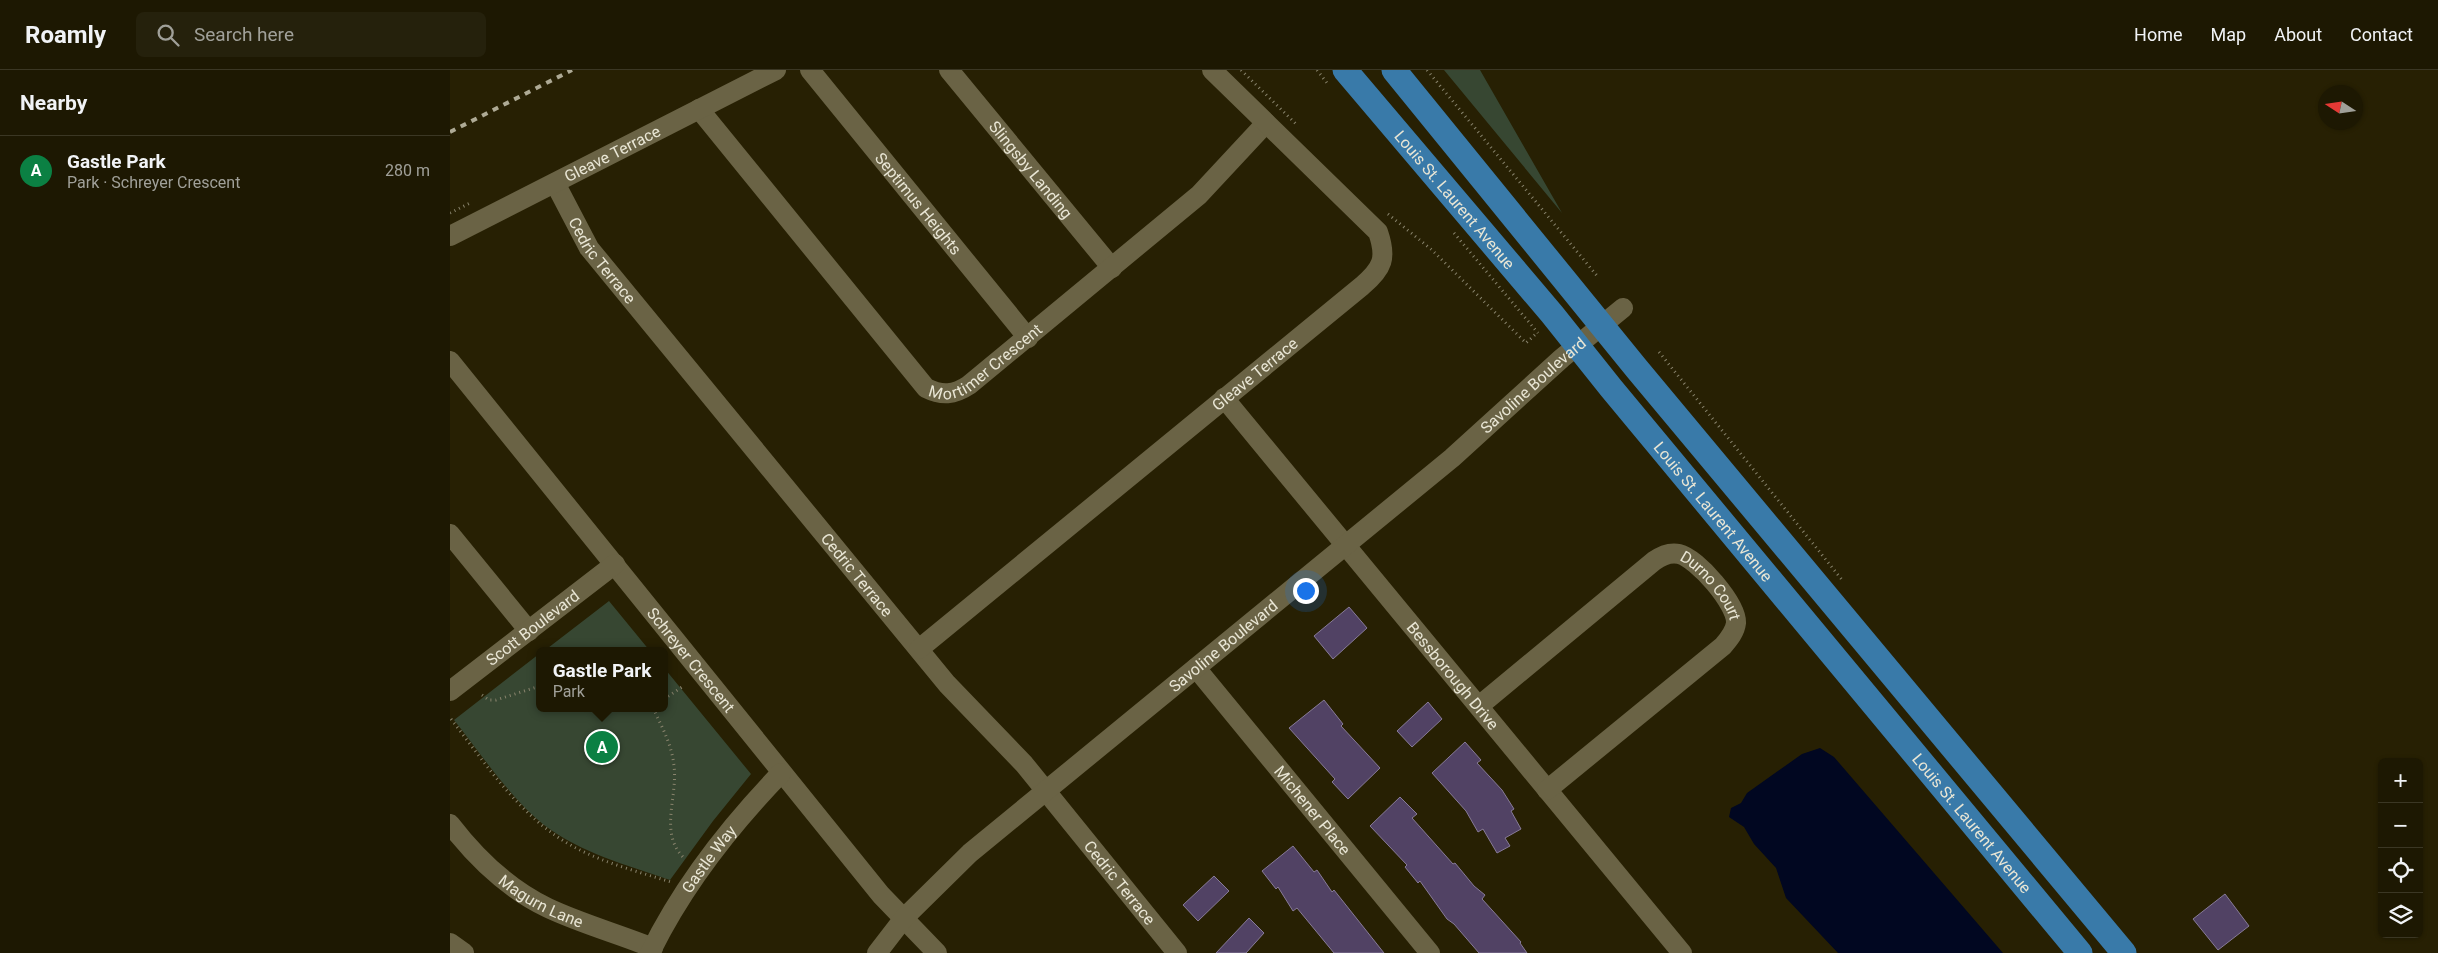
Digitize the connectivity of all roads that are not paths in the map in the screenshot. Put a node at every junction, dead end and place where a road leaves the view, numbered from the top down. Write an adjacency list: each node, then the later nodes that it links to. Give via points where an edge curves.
1 (776, 70): 7 (street, Gleave Terrace)
2 (810, 70): 14 (street, Septimus Heights)
3 (949, 70): 11 (street, Slingsby Landing)
4 (1212, 70): 8 (street, Gleave Terrace)
5 (1345, 70): 15 (main road, Louis St. Laurent Avenue)
6 (1394, 70): 13 (main road, Louis St. Laurent Avenue)
7 (699, 109): 9 (street, Gleave Terrace); 14 (street, Mortimer Crescent, via 926,388 943,394 957,393)
8 (1266, 123): 11 (street, Mortimer Crescent, via 1199,195); 17 (street, Gleave Terrace, via 1378,232 1383,246 1383,261 1368,281)
9 (555, 183): 10 (street, Gleave Terrace); 22 (street, Cedric Terrace, via 589,248)
10 (450, 236)
11 (1112, 268): 14 (street, Mortimer Crescent)
12 (1623, 308): 13 (street, Savoline Boulevard)
13 (1602, 326): 15 (street, Savoline Boulevard); 40 (main road, Louis St. Laurent Avenue)
14 (1028, 338)
15 (1578, 346): 19 (street, Savoline Boulevard, via 1452,458); 39 (main road, Louis St. Laurent Avenue)
16 (450, 361): 20 (street, Schreyer Crescent)
17 (1224, 398): 19 (street, Bessborough Drive); 22 (street, Gleave Terrace)
18 (450, 534): 21 (street)
19 (1345, 546): 23 (street, Savoline Boulevard); 25 (street, Bessborough Drive)
20 (616, 564): 21 (street, Scott Boulevard); 26 (street, Schreyer Crescent)
21 (529, 630): 24 (street, Scott Boulevard)
22 (919, 649): 28 (street, Cedric Terrace)
23 (1196, 668): 28 (street, Savoline Boulevard); 37 (street, Michener Place)
24 (450, 691)
25 (1479, 706): 27 (street, Bessborough Drive); 27 (street, Durno Court, via 1654,560 1676,553 1686,556 1702,570 1733,610 1736,622 1732,636)
26 (781, 773): 30 (street, Schreyer Crescent); 32 (street, Gastle Way, via 732,828 704,866)
27 (1547, 790): 38 (street, Bessborough Drive)
28 (1045, 791): 30 (street, Savoline Boulevard, via 970,853); 36 (street, Cedric Terrace)
29 (450, 824): 32 (street, Magurn Lane, via 487,866 530,898)
30 (904, 918): 34 (street, Savoline Boulevard); 35 (street, Schreyer Crescent)
31 (450, 943): 33 (street)
32 (652, 950)
33 (464, 953)
34 (877, 953)
35 (937, 953)
36 (1178, 953)
37 (1430, 953)
38 (1682, 953)
39 (2080, 953)
40 (2124, 953)

